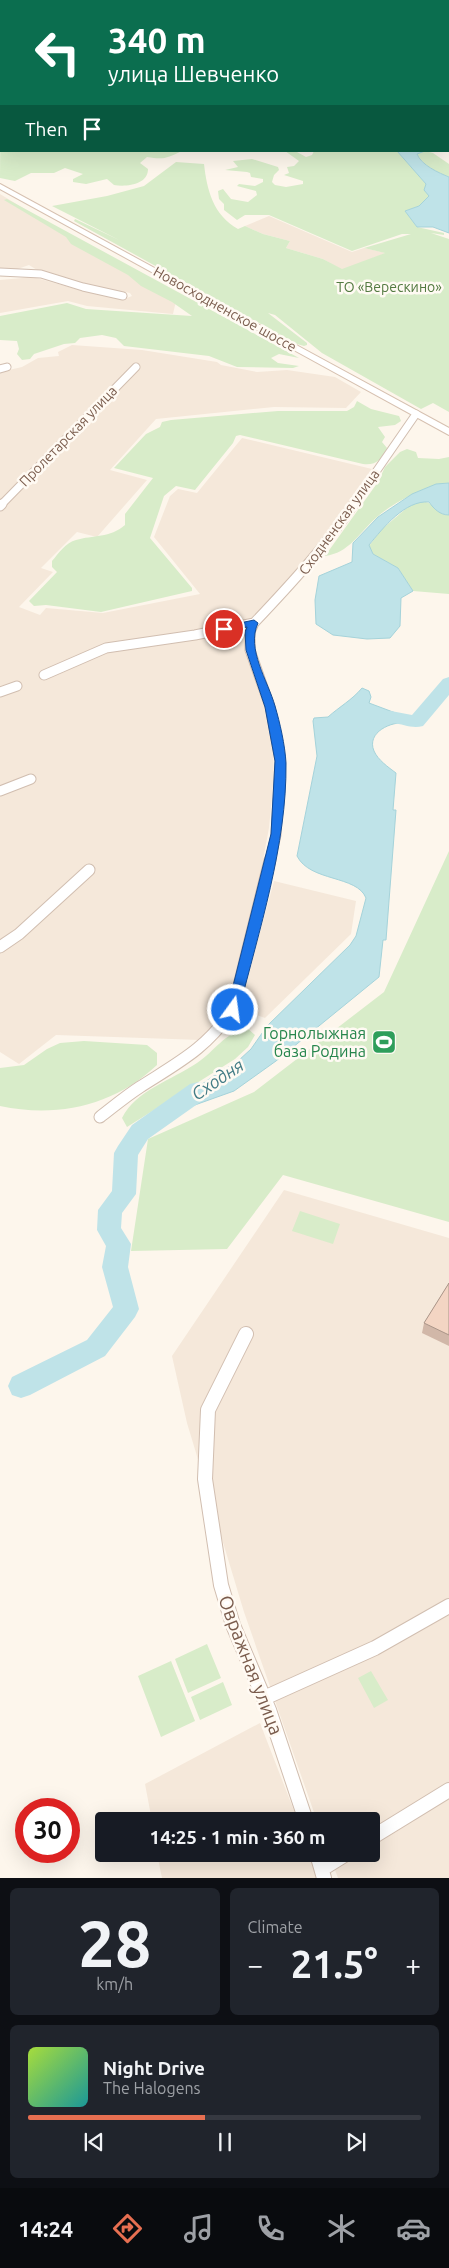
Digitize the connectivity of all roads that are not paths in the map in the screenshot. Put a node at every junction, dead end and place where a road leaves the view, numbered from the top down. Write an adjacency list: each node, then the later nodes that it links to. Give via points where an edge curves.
1 (0, 186): 5 (main road, Новосходненское шоссе)
2 (0, 272): 3 (street, via 41,274)
3 (124, 296)
4 (136, 367): 7 (street, Пролетарская улица)
5 (416, 414): 6 (main road, Новосходненское шоссе); 8 (street, Сходненская улица, via 329,541)
6 (449, 432)
7 (0, 506)
8 (254, 623): 9 (street, via 106,648); 16 (street, via 250,632 250,650 270,707 280,761 276,834 233,1010 219,1031 191,1057 139,1088)
9 (44, 675)
10 (17, 686): 11 (street)
11 (0, 692)
12 (31, 780): 13 (street)
13 (0, 791)
14 (88, 870): 15 (street, via 19,934)
15 (0, 947)
16 (100, 1117)
17 (246, 1334): 19 (street, Овражная улица, via 208,1410 205,1479 221,1586 233,1625)
18 (449, 1606): 19 (street, via 375,1648)
19 (264, 1698): 21 (street, Овражная улица)
20 (449, 1790): 22 (street)
21 (303, 1812)
22 (380, 1832)
23 (336, 1862): 24 (street)
24 (323, 1873)

